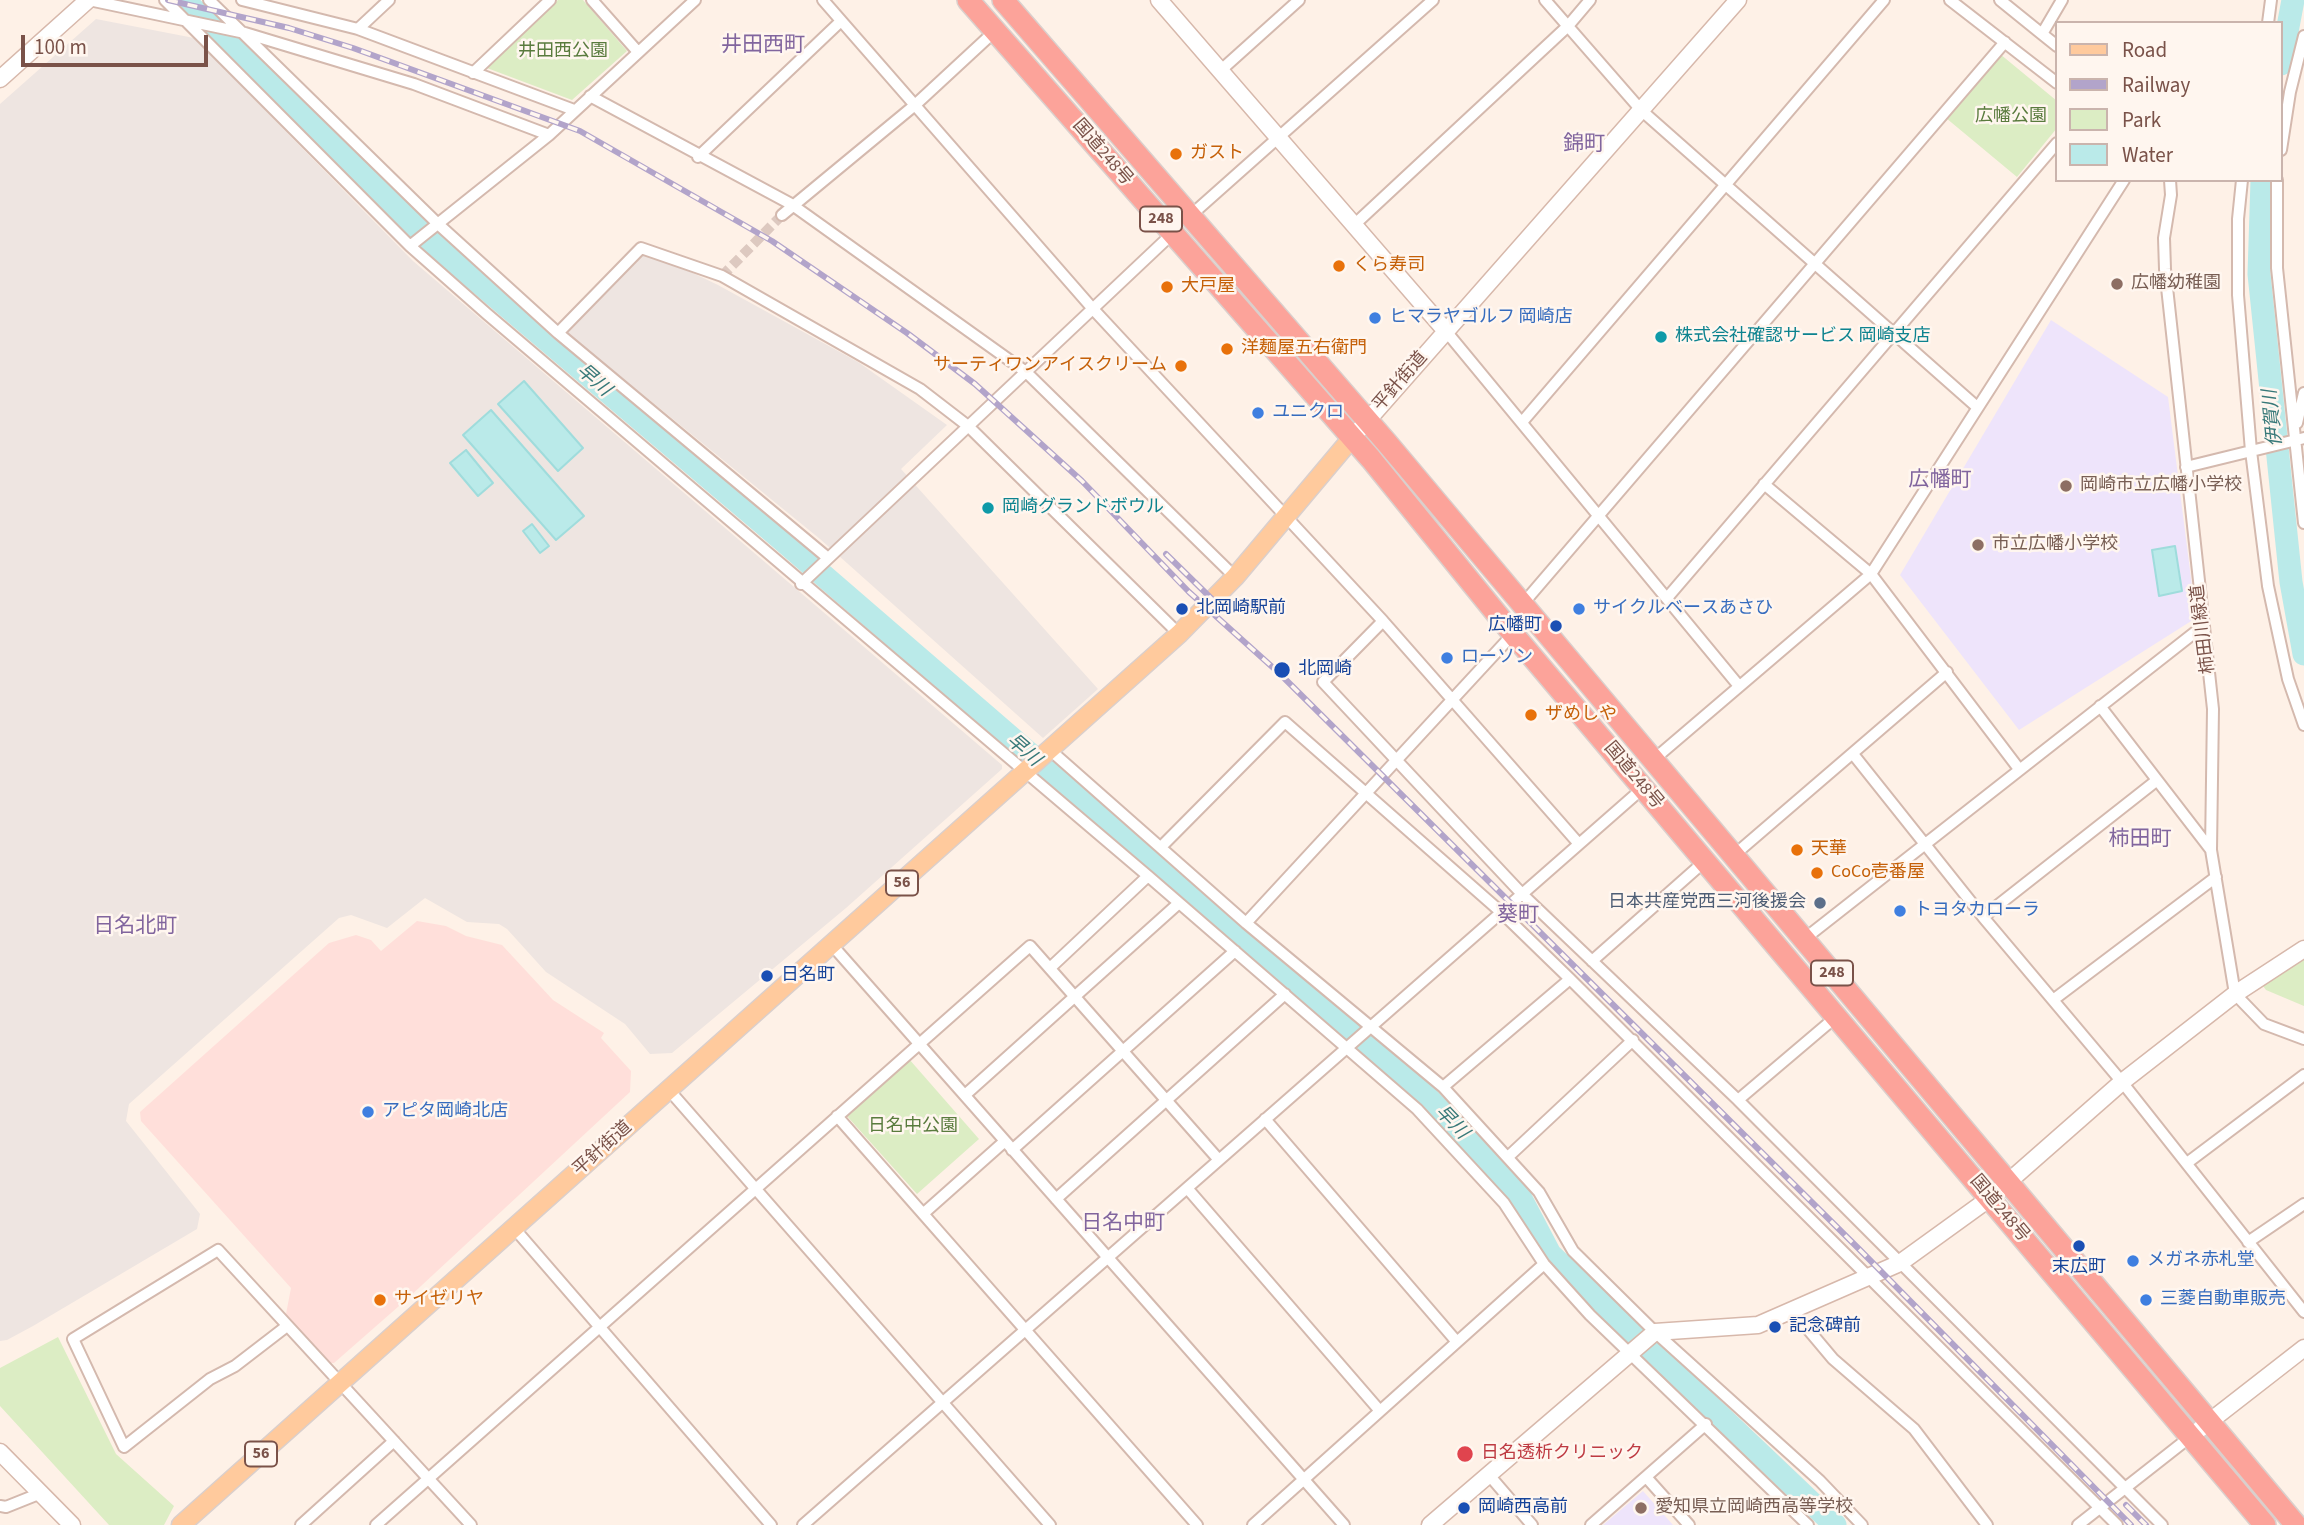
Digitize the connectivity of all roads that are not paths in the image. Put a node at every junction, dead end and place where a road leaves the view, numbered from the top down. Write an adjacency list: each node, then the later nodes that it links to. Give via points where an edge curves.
1 (88, 0): 23 (street); 37 (street)
2 (165, 0): 23 (street)
3 (209, 0): 29 (street)
4 (242, 0): 27 (street)
5 (389, 0): 27 (street)
6 (550, 0): 36 (street)
7 (592, 0): 34 (street)
8 (695, 0): 34 (street)
9 (823, 0): 24 (street)
10 (968, 0): 28 (highway, 国道248号 / 248)
11 (1158, 0): 35 (street)
12 (1298, 0): 35 (street)
13 (1433, 0): 45 (street)
14 (1545, 0): 26 (street)
15 (1590, 0): 26 (street)
16 (1738, 0): 42 (street, 平針街道)
17 (1884, 0): 52 (street)
18 (1950, 0): 32 (street)
19 (2000, 0): 30 (street)
20 (2062, 0): 30 (street)
21 (2271, 0): 25 (street)
22 (1012, 3): 55 (highway, 国道248号 / 248)
23 (184, 18): 29 (street); 59 (street)
24 (841, 21): 40 (street); 47 (street)
25 (2268, 21)
26 (1568, 26): 42 (street); 57 (street)
27 (358, 29): 36 (street)
28 (995, 31): 40 (street); 58 (highway, 国道248号 / 248)
29 (245, 33): 43 (street, via 414,84); 56 (street)
30 (2042, 34): 33 (street)
31 (2304, 36): 44 (street)
32 (2005, 42): 38 (street); 60 (street)
33 (2056, 45)
34 (638, 52): 39 (street)
35 (1220, 71): 45 (street)
36 (473, 73): 41 (street)
37 (0, 79)
38 (2056, 82)
39 (590, 96): 41 (street); 47 (street)
40 (915, 105): 53 (street); 61 (street)
41 (574, 110): 43 (street)
42 (1642, 110): 52 (street); 62 (street, 平針街道)
43 (549, 135): 56 (street)
44 (2283, 137)
45 (1278, 138): 55 (street); 57 (street)
46 (2056, 145): 64 (street)
47 (698, 157): 53 (street)
48 (2123, 182): 67 (street)
49 (2171, 182): 74 (street, 柿田川緑道, via 2165,269)
50 (2242, 182): 73 (street, via 2238,295)
51 (2277, 182): 71 (street, via 2277,268)
52 (1726, 184): 60 (street); 68 (street)
53 (791, 204): 54 (street); 65 (street)
54 (782, 215)
55 (1191, 216): 69 (highway, 国道248号 / 248)
56 (438, 224): 59 (street); 63 (street)
57 (1354, 225): 62 (street)
58 (1173, 233): 61 (street); 72 (highway, 国道248号 / 248)
59 (410, 246): 82 (street)
60 (1816, 264): 64 (street); 76 (street)
61 (1093, 309): 65 (street); 77 (street)
62 (1445, 330): 68 (street); 69 (street, 平針街道)
63 (558, 333): 70 (street, via 641,248 722,276 920,389); 79 (street)
64 (1894, 333): 67 (street); 75 (street)
65 (1026, 372): 70 (street); 81 (street)
66 (2304, 393): 71 (street)
67 (1977, 407): 80 (street)
68 (1523, 421): 76 (street)
69 (1367, 422): 72 (street, 平針街道); 84 (highway, 国道248号 / 248)
70 (968, 426): 79 (street); 87 (street)
71 (2298, 437): 73 (street); 78 (street)
72 (1351, 439): 77 (main road, 平針街道 / 56); 88 (highway, 国道248号 / 248)
73 (2250, 451): 74 (street); 93 (street, via 2268,586 2288,679)
74 (2186, 467): 86 (street, 柿田川緑道)
75 (1764, 484): 80 (street); 83 (street)
76 (1601, 516): 83 (street); 84 (street)
77 (1285, 517): 81 (main road, 平針街道 / 56); 85 (street)
78 (2304, 523)
79 (828, 558): 82 (street)
80 (1871, 574): 89 (street); 90 (street)
81 (1235, 577): 87 (main road, 平針街道 / 56)
82 (801, 584): 99 (street)
83 (1667, 598): 90 (street)
84 (1521, 606): 97 (highway, 国道248号 / 248)
85 (1383, 621): 91 (street); 96 (street, via 1324,682)
86 (2203, 626): 92 (street); 106 (street, 柿田川緑道, via 2213,709)
87 (1179, 634): 94 (main road, 平針街道 / 56)
88 (1513, 634): 91 (street); 101 (highway, 国道248号 / 248)
89 (1947, 672): 95 (street); 98 (street)
90 (1739, 686): 97 (street)
91 (1452, 700): 96 (street); 104 (street)
92 (2099, 706): 98 (street); 100 (street)
93 (2304, 726)
94 (1050, 750): 99 (main road, 56); 105 (street)
95 (1853, 754): 103 (street); 107 (street)
96 (1398, 758): 102 (street); 111 (street)
97 (1653, 761): 107 (highway, 国道248号 / 248)
98 (2019, 769): 103 (street)
99 (1024, 774): 109 (street); 117 (main road, 平針街道 / 56)
100 (2156, 781): 106 (street); 114 (street)
101 (1643, 788): 104 (street); 108 (highway, 国道248号 / 248)
102 (1365, 794): 105 (street, via 1285,722); 113 (street); 115 (street)
103 (1924, 843): 114 (street); 116 (street)
104 (1579, 844): 111 (street)
105 (1162, 846): 115 (street)
106 (2211, 850): 110 (street, 柿田川緑道)
107 (1733, 856): 116 (highway, 国道248号 / 248)
108 (1705, 861): 120 (street); 127 (highway, 国道248号 / 248)
109 (1148, 876): 112 (street); 121 (street)
110 (2216, 877): 123 (street, 柿田川緑道); 126 (street)
111 (1522, 894): 113 (street); 120 (street)
112 (1179, 903): 119 (street); 125 (street)
113 (1501, 912): 122 (street); 128 (street)
114 (1983, 917): 126 (street)
115 (1246, 923): 128 (street)
116 (1803, 940): 147 (highway, 国道248号 / 248)
117 (832, 945): 131 (street); 137 (main road, 平針街道 / 56)
118 (2304, 948): 123 (street)
119 (1235, 951): 124 (street); 133 (street)
120 (1592, 961): 140 (street)
121 (1050, 968): 125 (street); 131 (street, via 1030,946)
122 (1570, 979): 129 (street); 136 (street)
123 (2235, 993): 130 (street, via 2264,1024); 135 (street)
124 (1285, 995): 132 (street); 139 (street)
125 (1075, 996): 133 (street); 138 (street)
126 (2053, 1000): 135 (street)
127 (1837, 1016): 140 (street); 150 (highway, 国道248号 / 248)
128 (1370, 1027): 132 (street); 136 (street)
129 (1633, 1040): 144 (street); 159 (street)
130 (2304, 1040)
131 (919, 1044): 138 (street); 141 (street)
132 (1345, 1048): 142 (street); 158 (street, via 1417,1109 1504,1203)
133 (1123, 1051): 139 (street); 143 (street)
134 (2304, 1074): 146 (street)
135 (2122, 1082): 146 (street); 147 (street)
136 (1443, 1087): 144 (street)
137 (669, 1090): 149 (street); 154 (main road, 平針街道 / 56)
138 (964, 1095): 143 (street)
139 (1166, 1100): 145 (street); 151 (street)
140 (1738, 1100): 157 (street)
141 (837, 1116): 149 (street); 153 (street)
142 (1265, 1119): 145 (street); 166 (street)
143 (1009, 1145): 151 (street); 153 (street)
144 (1509, 1156): 165 (street, via 1539,1192 1573,1251)
145 (1219, 1160): 148 (street)
146 (2187, 1163): 155 (street)
147 (2009, 1179): 150 (street); 172 (highway, 国道248号 / 248)
148 (1186, 1188): 156 (street); 171 (street)
149 (755, 1189): 163 (street); 170 (street)
150 (1990, 1198): 157 (street); 174 (highway, 国道248号 / 248)
151 (1056, 1199): 156 (street)
152 (2304, 1204): 155 (street)
153 (923, 1213): 164 (street)
154 (514, 1228): 163 (street); 169 (main road, 平針街道 / 56)
155 (2248, 1242): 161 (street)
156 (1108, 1257): 164 (street); 180 (street)
157 (1900, 1263): 159 (street); 181 (street)
158 (1544, 1264): 166 (street); 168 (street)
159 (1870, 1275): 160 (street); 184 (street)
160 (1791, 1309): 165 (street, via 1758,1325); 203 (street, via 1833,1359 1914,1429)
161 (2304, 1312)
162 (287, 1326): 162 (street, via 218,1250 73,1339 124,1447); 169 (street)
163 (599, 1327): 179 (street); 191 (street)
164 (1026, 1329): 170 (street); 194 (street)
165 (1655, 1332): 168 (street); 202 (street)
166 (1457, 1342): 171 (street)
167 (2304, 1348): 172 (street)
168 (1630, 1352): 173 (street); 177 (street)
169 (341, 1382): 175 (street); 187 (main road, 平針街道 / 56)
170 (943, 1402): 192 (street); 193 (street)
171 (1380, 1411): 180 (street)
172 (2208, 1423): 174 (street); 208 (highway, 国道248号 / 248)
173 (1706, 1424): 178 (street); 201 (street)
174 (2190, 1437): 181 (street); 207 (highway, 国道248号 / 248)
175 (394, 1441): 179 (street); 188 (street)
176 (0, 1452): 182 (street)
177 (1489, 1475): 197 (street); 198 (street)
178 (1646, 1477): 199 (street); 200 (street)
179 (428, 1479): 189 (street); 190 (street)
180 (1304, 1479): 195 (street); 196 (street)
181 (2124, 1489): 184 (street); 206 (street)
182 (41, 1493): 183 (street); 186 (street)
183 (0, 1506)
184 (2100, 1508): 204 (street); 205 (street)
185 (2304, 1520): 208 (street)
186 (72, 1525)
187 (181, 1525)
188 (301, 1525)
189 (376, 1525)
190 (471, 1525)
191 (771, 1525)
192 (803, 1525)
193 (1050, 1525)
194 (1197, 1525)
195 (1253, 1525)
196 (1344, 1525)
197 (1430, 1525)
198 (1532, 1525)
199 (1591, 1525)
200 (1689, 1525)
201 (1808, 1525)
202 (1863, 1525)
203 (1987, 1525)
204 (2078, 1525)
205 (2117, 1525)
206 (2162, 1525)
207 (2266, 1525)
208 (2297, 1525)

